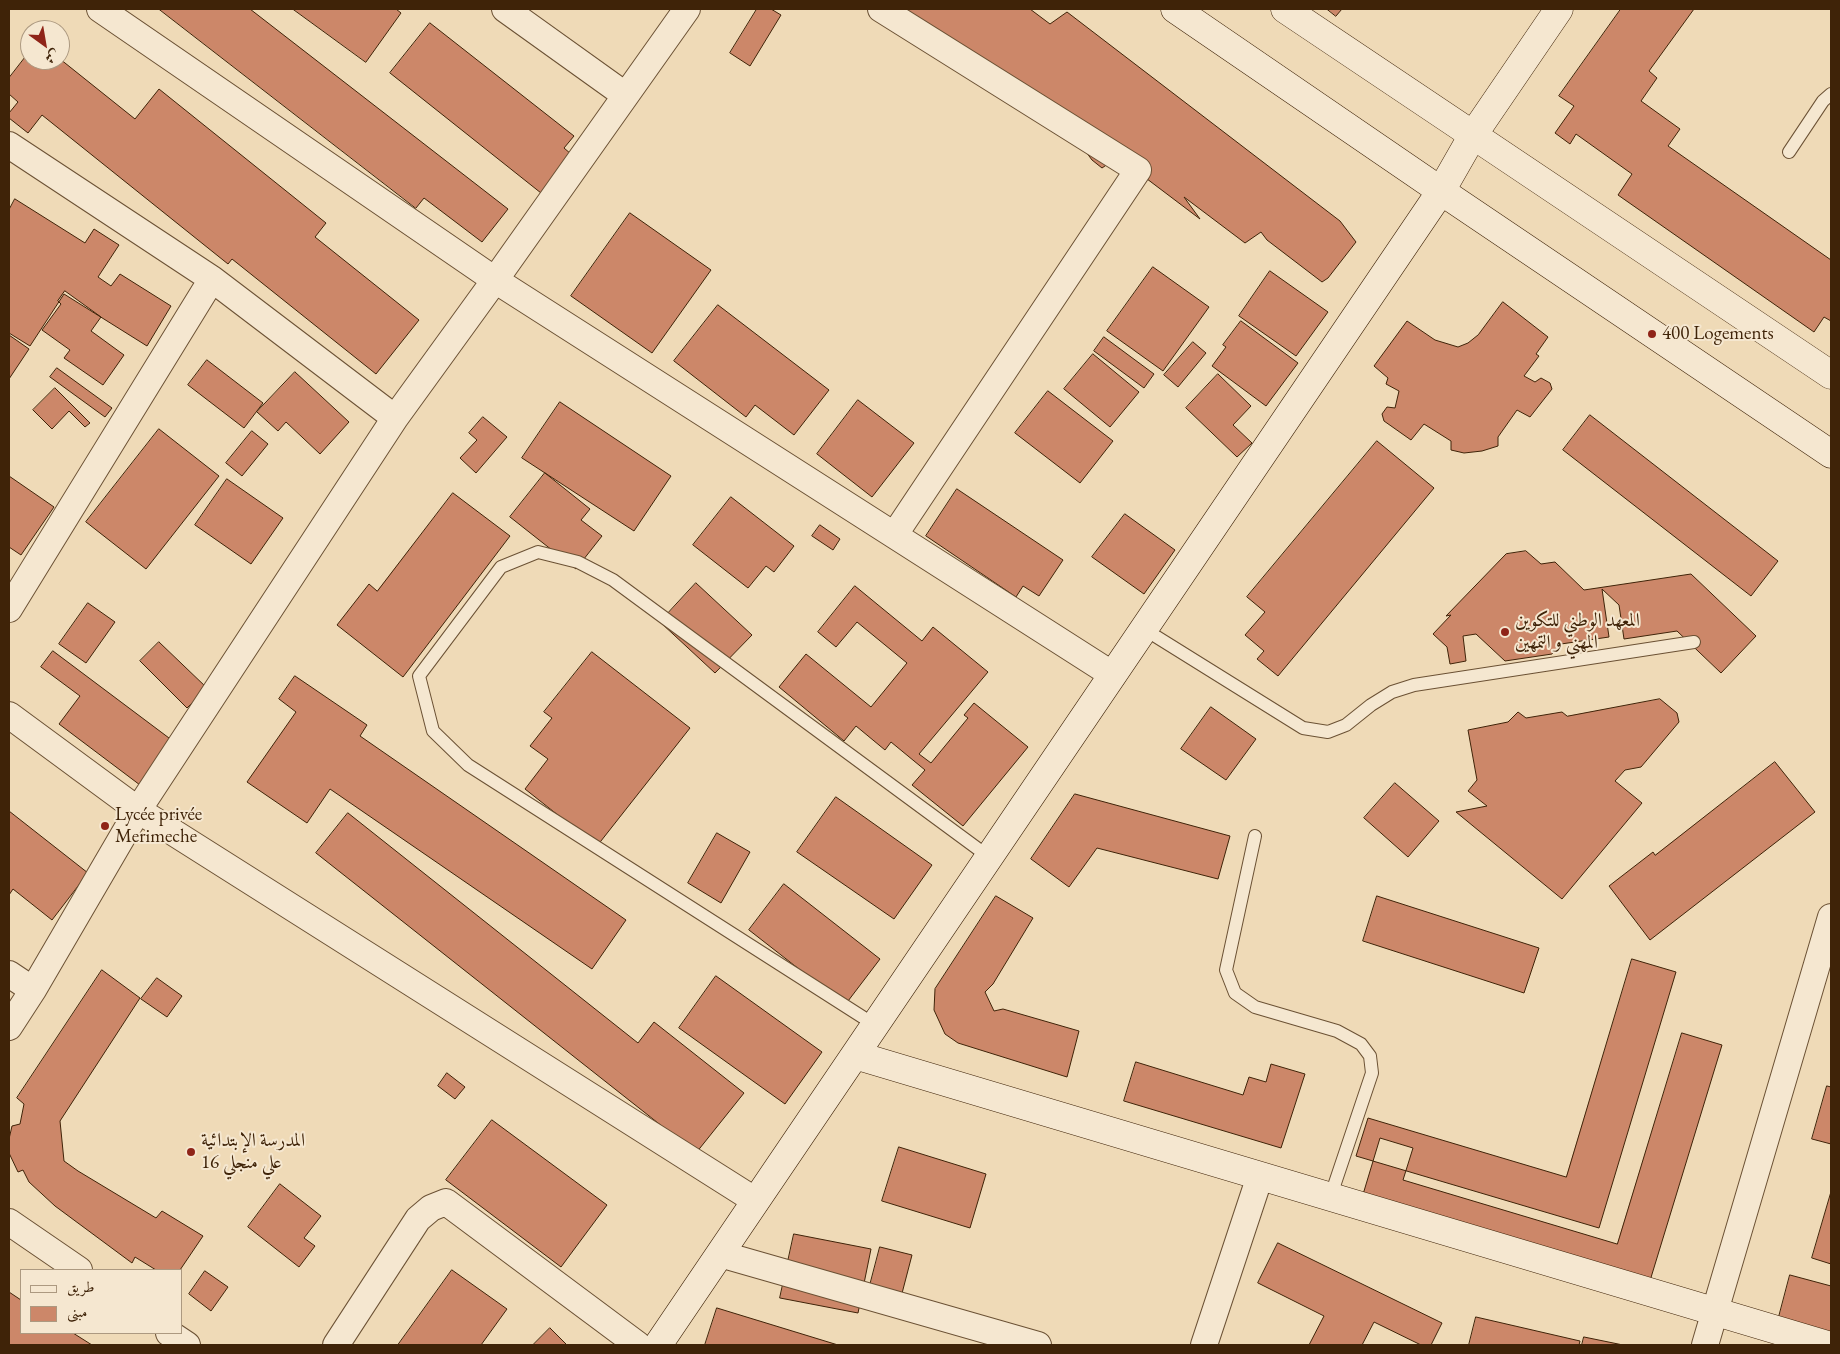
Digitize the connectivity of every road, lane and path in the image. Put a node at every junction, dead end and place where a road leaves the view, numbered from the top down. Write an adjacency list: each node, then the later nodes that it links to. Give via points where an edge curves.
1 (100, 9): 15 (street)
2 (505, 9): 9 (street)
3 (687, 9): 9 (street)
4 (881, 9): 19 (street, via 1138,170)
5 (1175, 9): 13 (main road)
6 (1285, 9): 10 (main road)
7 (1559, 9): 10 (main road)
8 (1831, 94): 11 (lane)
9 (625, 95): 15 (street)
10 (1473, 135): 13 (main road); 16 (main road)
11 (1789, 152)
12 (12, 153): 14 (street)
13 (1440, 191): 18 (main road); 21 (main road)
14 (212, 279): 17 (street); 20 (street)
15 (496, 280): 17 (street); 19 (street)
16 (1831, 375)
17 (395, 418): 25 (street)
18 (1831, 454)
19 (895, 534): 23 (street)
20 (9, 609)
21 (1144, 629): 22 (lane, via 1303,728 1328,732 1346,725 1392,692 1414,685); 23 (main road)
22 (1694, 642)
23 (1113, 675): 27 (main road)
24 (9, 715): 25 (street)
25 (138, 810): 30 (street); 36 (street)
26 (1255, 836): 35 (lane, via 1226,970 1235,993 1255,1007 1337,1031 1361,1044 1370,1056 1372,1073)
27 (989, 858): 31 (main road); 31 (lane, via 613,580 578,562 538,552 501,567 419,676 432,730 468,765)
28 (1831, 917): 40 (street)
29 (9, 974): 30 (street)
30 (33, 990): 32 (street)
31 (875, 1025): 33 (main road)
32 (9, 1027)
33 (855, 1054): 34 (main road); 36 (main road)
34 (1260, 1176): 35 (main road); 47 (street)
35 (1330, 1198): 40 (main road)
36 (756, 1201): 38 (main road)
37 (9, 1222): 39 (street)
38 (720, 1254): 45 (main road); 46 (street)
39 (78, 1269)
40 (1715, 1313): 48 (street); 49 (main road)
41 (170, 1334): 42 (street)
42 (187, 1345)
43 (336, 1345): 44 (street, via 418,1219 431,1208 446,1202)
44 (638, 1345)
45 (658, 1345)
46 (1038, 1345)
47 (1204, 1345)
48 (1706, 1345)
49 (1827, 1345)

